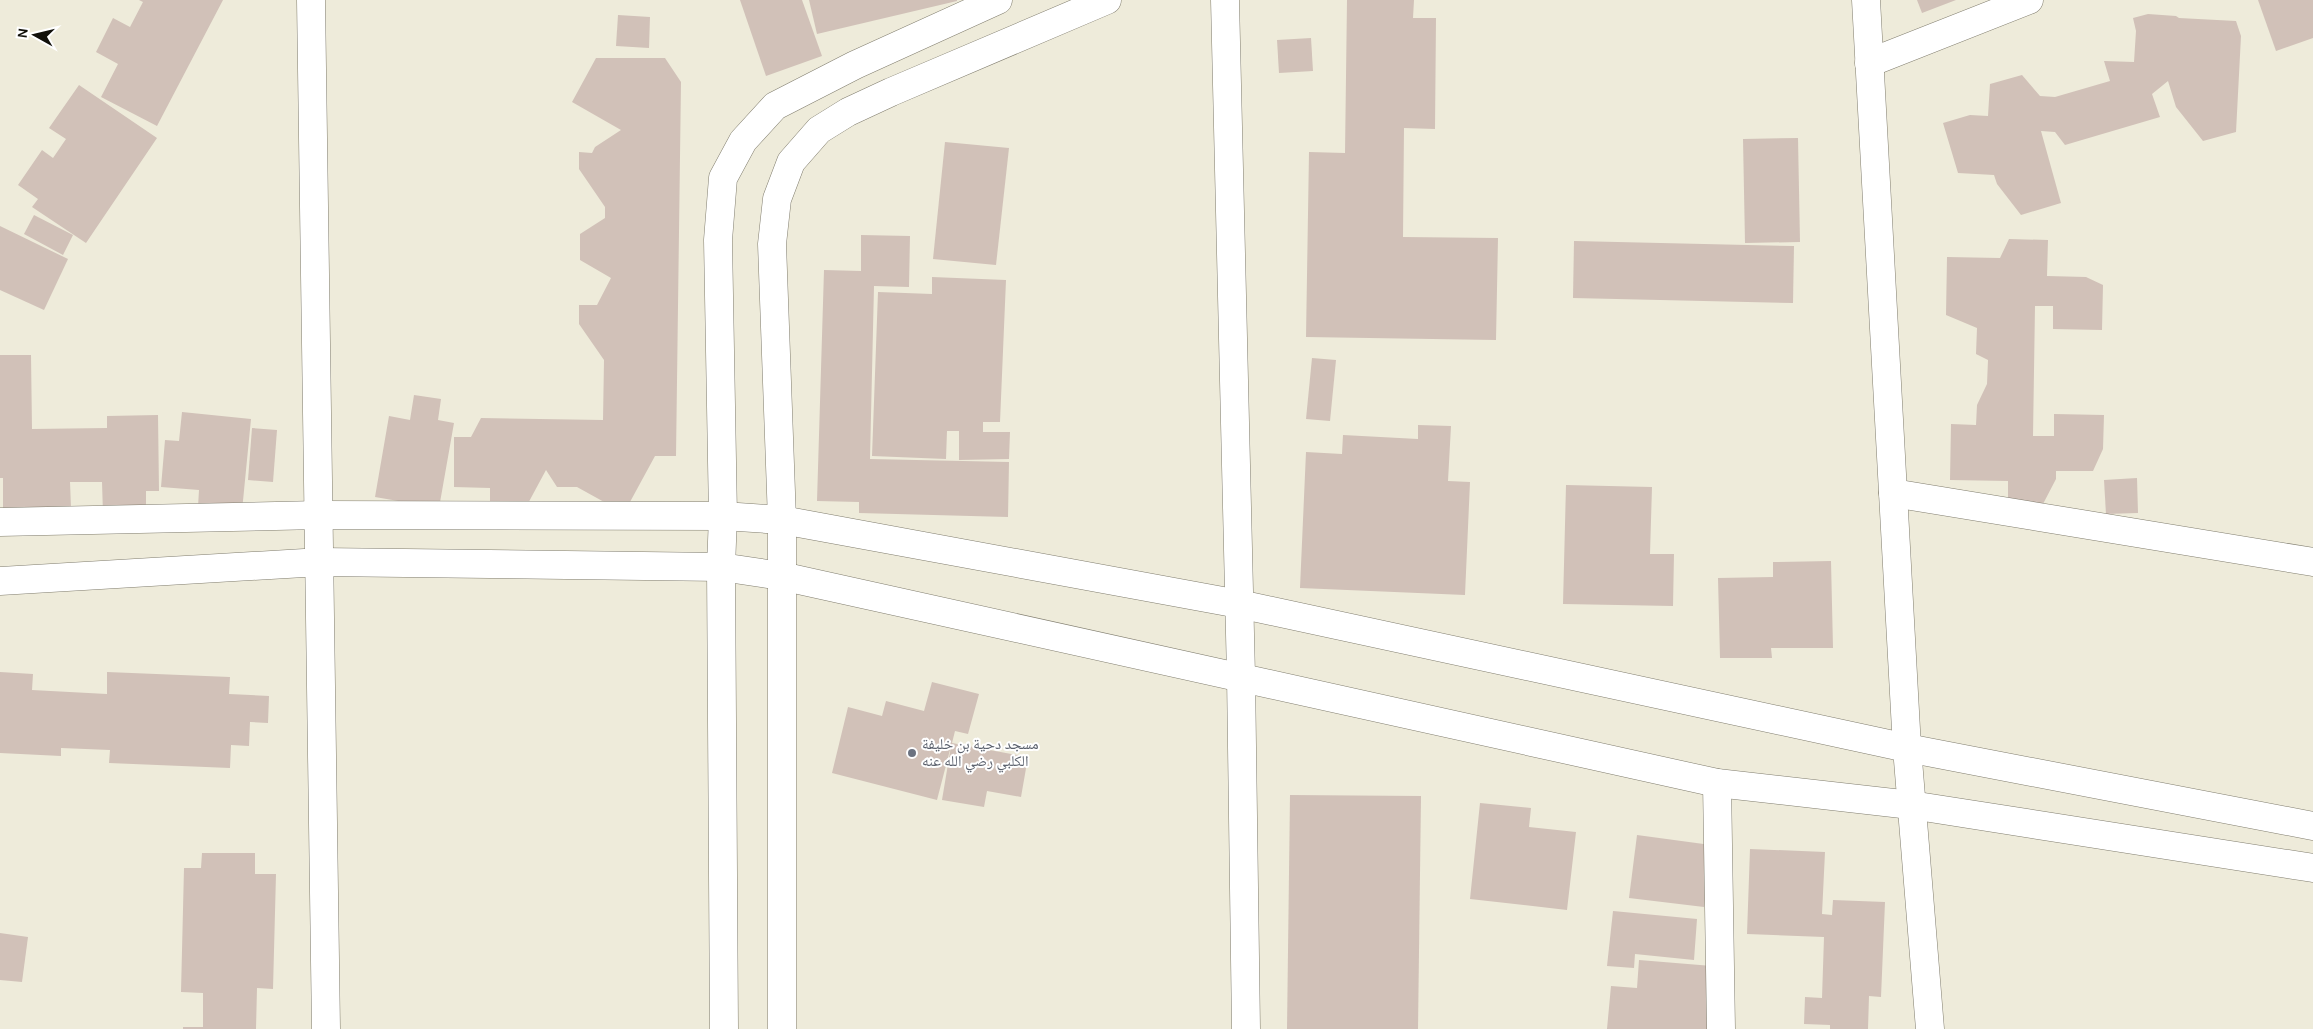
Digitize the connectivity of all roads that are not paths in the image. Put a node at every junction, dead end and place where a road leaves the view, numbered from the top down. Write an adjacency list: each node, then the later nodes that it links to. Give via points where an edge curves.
1 (311, 0): 9 (street)
2 (998, 0): 10 (street, via 775,106 743,141 723,178 718,240)
3 (1107, 0): 11 (street, via 848,112 819,130 791,162 777,199 772,244)
4 (1226, 0): 18 (street)
5 (1866, 0): 7 (street)
6 (2029, 0): 7 (street)
7 (1869, 63): 8 (street)
8 (1893, 493): 14 (street); 20 (street)
9 (319, 515): 10 (street); 12 (street); 13 (street)
10 (723, 516): 11 (street); 15 (street)
11 (782, 520): 16 (street); 18 (street)
12 (0, 522)
13 (321, 562): 15 (street); 17 (street); 25 (street)
14 (2313, 562)
15 (721, 567): 16 (street); 26 (street)
16 (781, 576): 19 (street); 27 (street)
17 (0, 581)
18 (1239, 604): 19 (street); 20 (street)
19 (1242, 676): 21 (street); 28 (street)
20 (1907, 748): 22 (street); 23 (street)
21 (1717, 783): 22 (street); 29 (street)
22 (1911, 805): 24 (street); 30 (street)
23 (2313, 826)
24 (2313, 868)
25 (326, 1029)
26 (724, 1029)
27 (782, 1029)
28 (1246, 1029)
29 (1720, 1029)
30 (1930, 1029)

